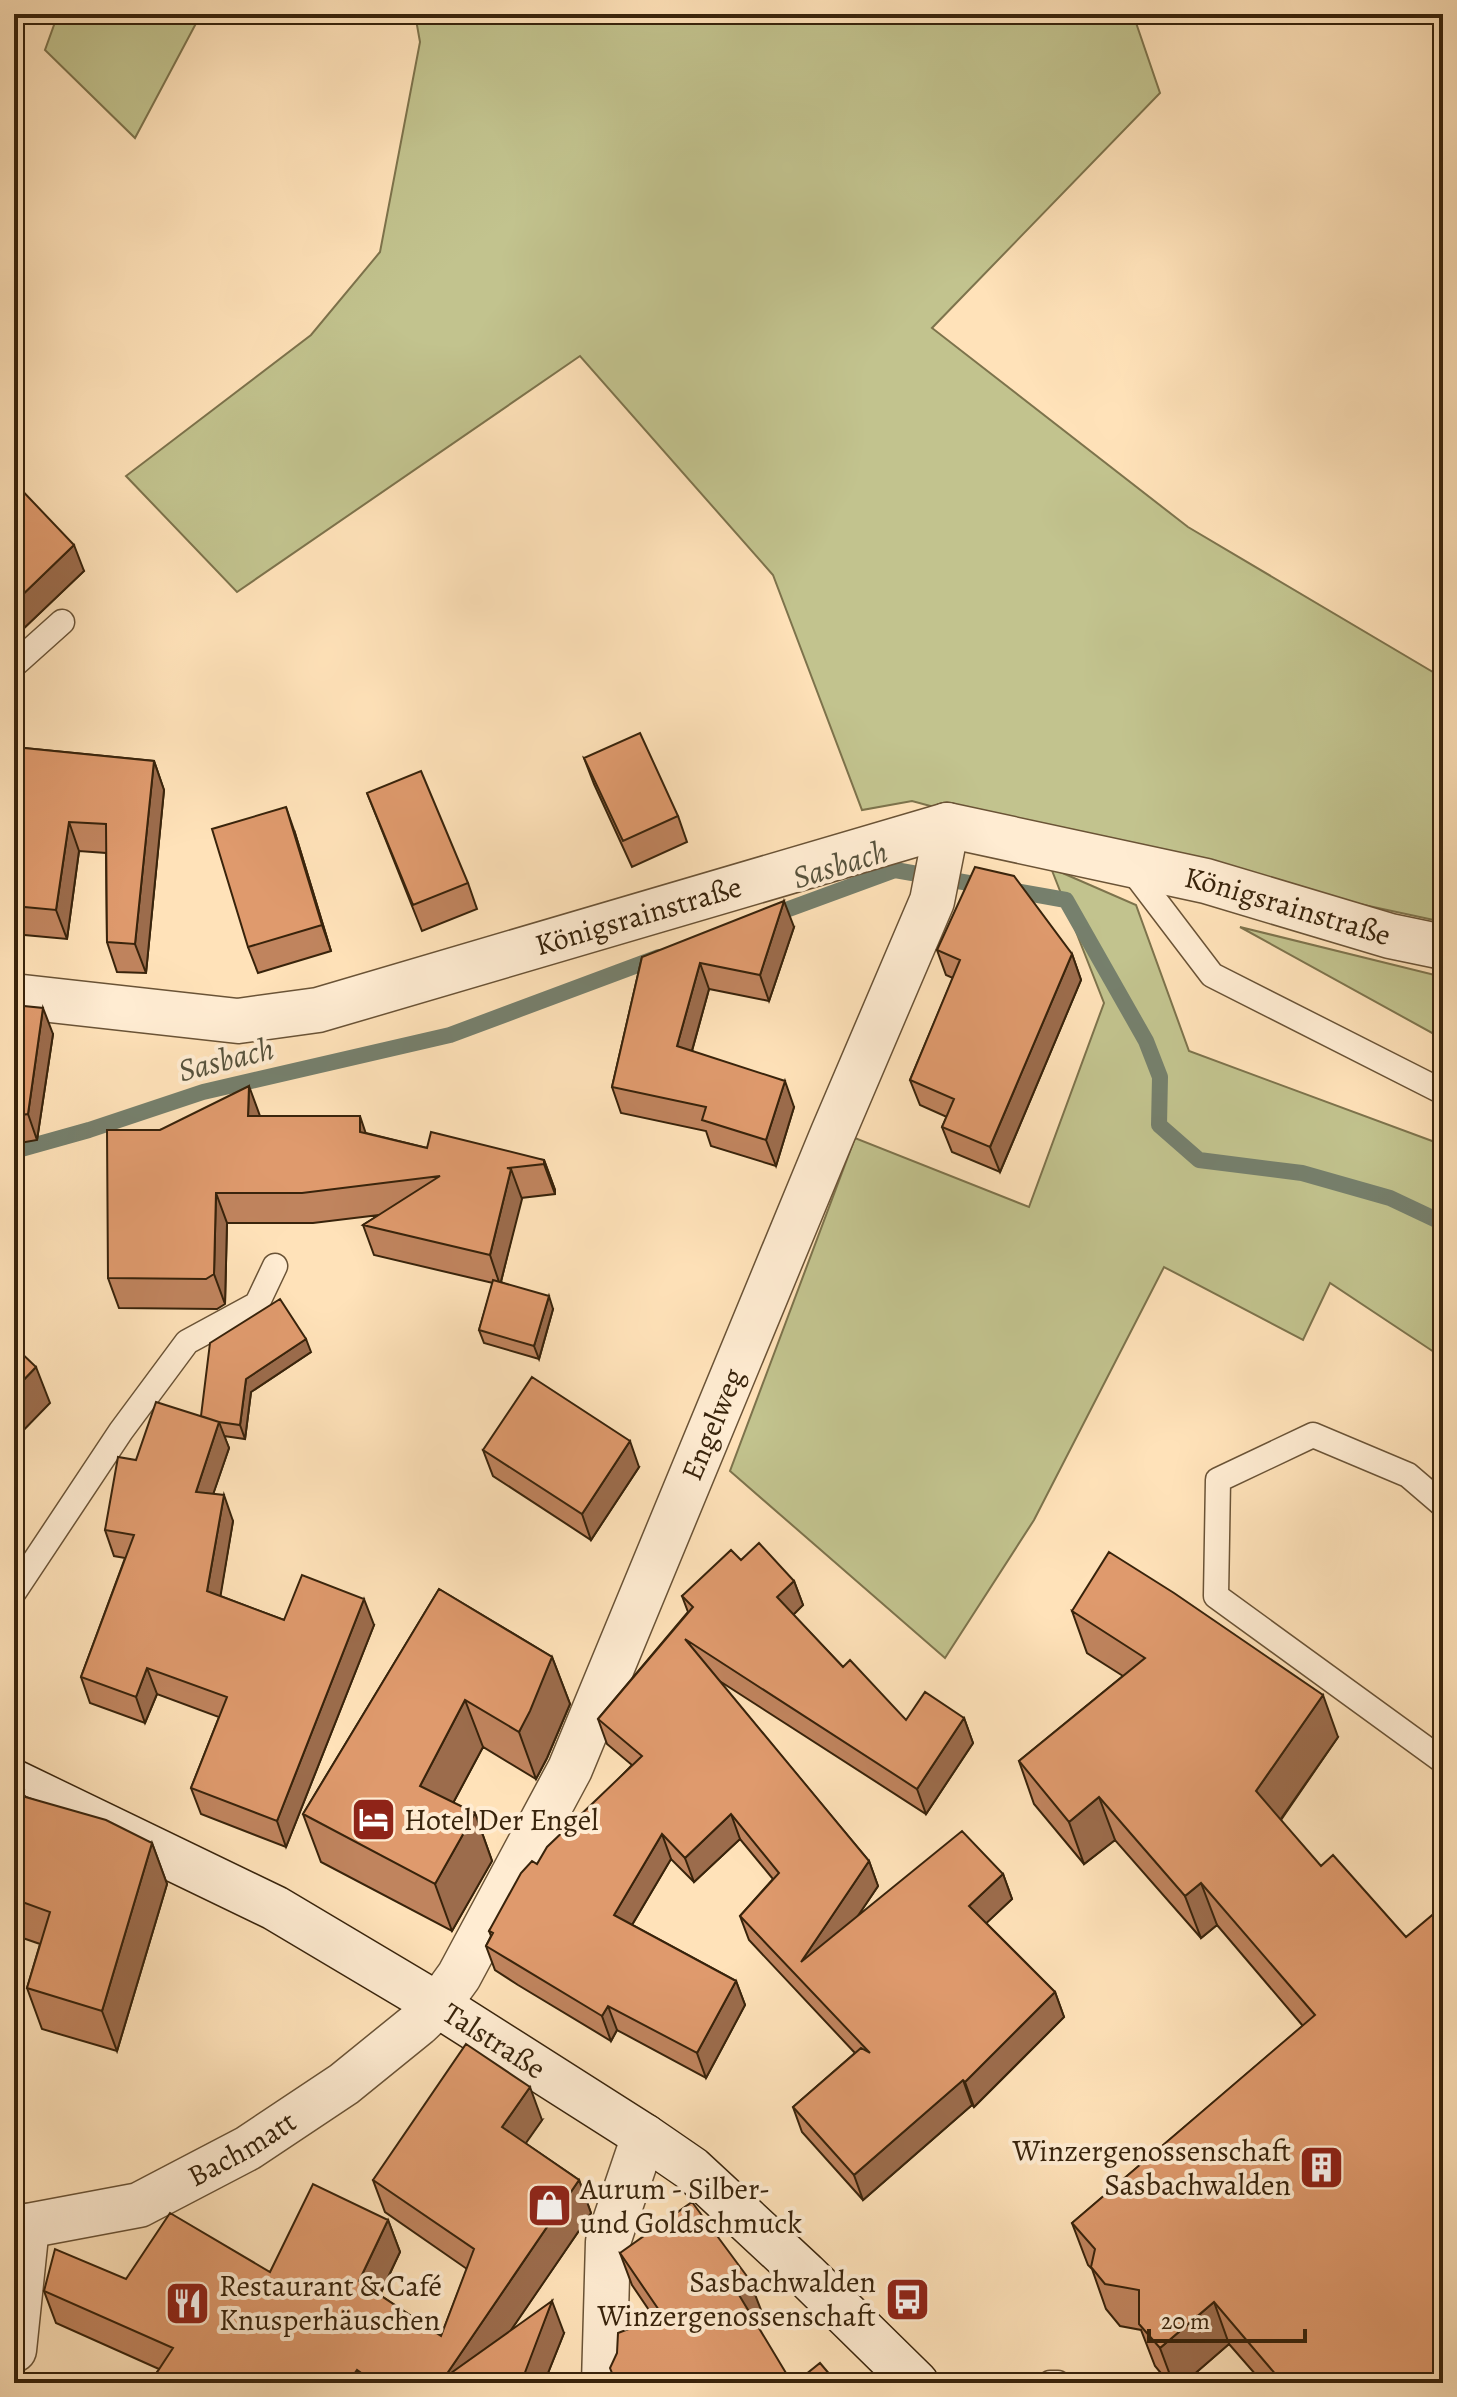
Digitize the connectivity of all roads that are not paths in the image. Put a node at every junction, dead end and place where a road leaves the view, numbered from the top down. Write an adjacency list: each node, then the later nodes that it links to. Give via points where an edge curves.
1 (62, 622): 2 (lane)
2 (14, 665)
3 (947, 825): 4 (street, Königsrainstraße); 6 (street, Königsrainstraße, via 318,1010 238,1021); 13 (street, Engelweg, via 932,901 570,1769 459,1976)
4 (1128, 864): 5 (street, Königsrainstraße); 7 (lane, via 1212,975)
5 (1443, 947)
6 (14, 996)
7 (1443, 1092)
8 (275, 1266): 10 (lane, via 257,1304 187,1342)
9 (1443, 1505): 11 (lane, via 1408,1475 1313,1435 1218,1480 1216,1596)
10 (14, 1592)
11 (1443, 1761)
12 (14, 1782): 13 (street, Talstraße, via 275,1908)
13 (438, 2005): 14 (street, Talstraße); 15 (street, Bachmatt, via 344,2084 248,2148 139,2205)
14 (644, 2136): 17 (street, via 608,2242); 18 (street, Talstraße, via 692,2169)
15 (20, 2226): 16 (street)
16 (14, 2350)
17 (604, 2383)
18 (916, 2383)
19 (1050, 2383): 20 (lane)
20 (1058, 2383)

